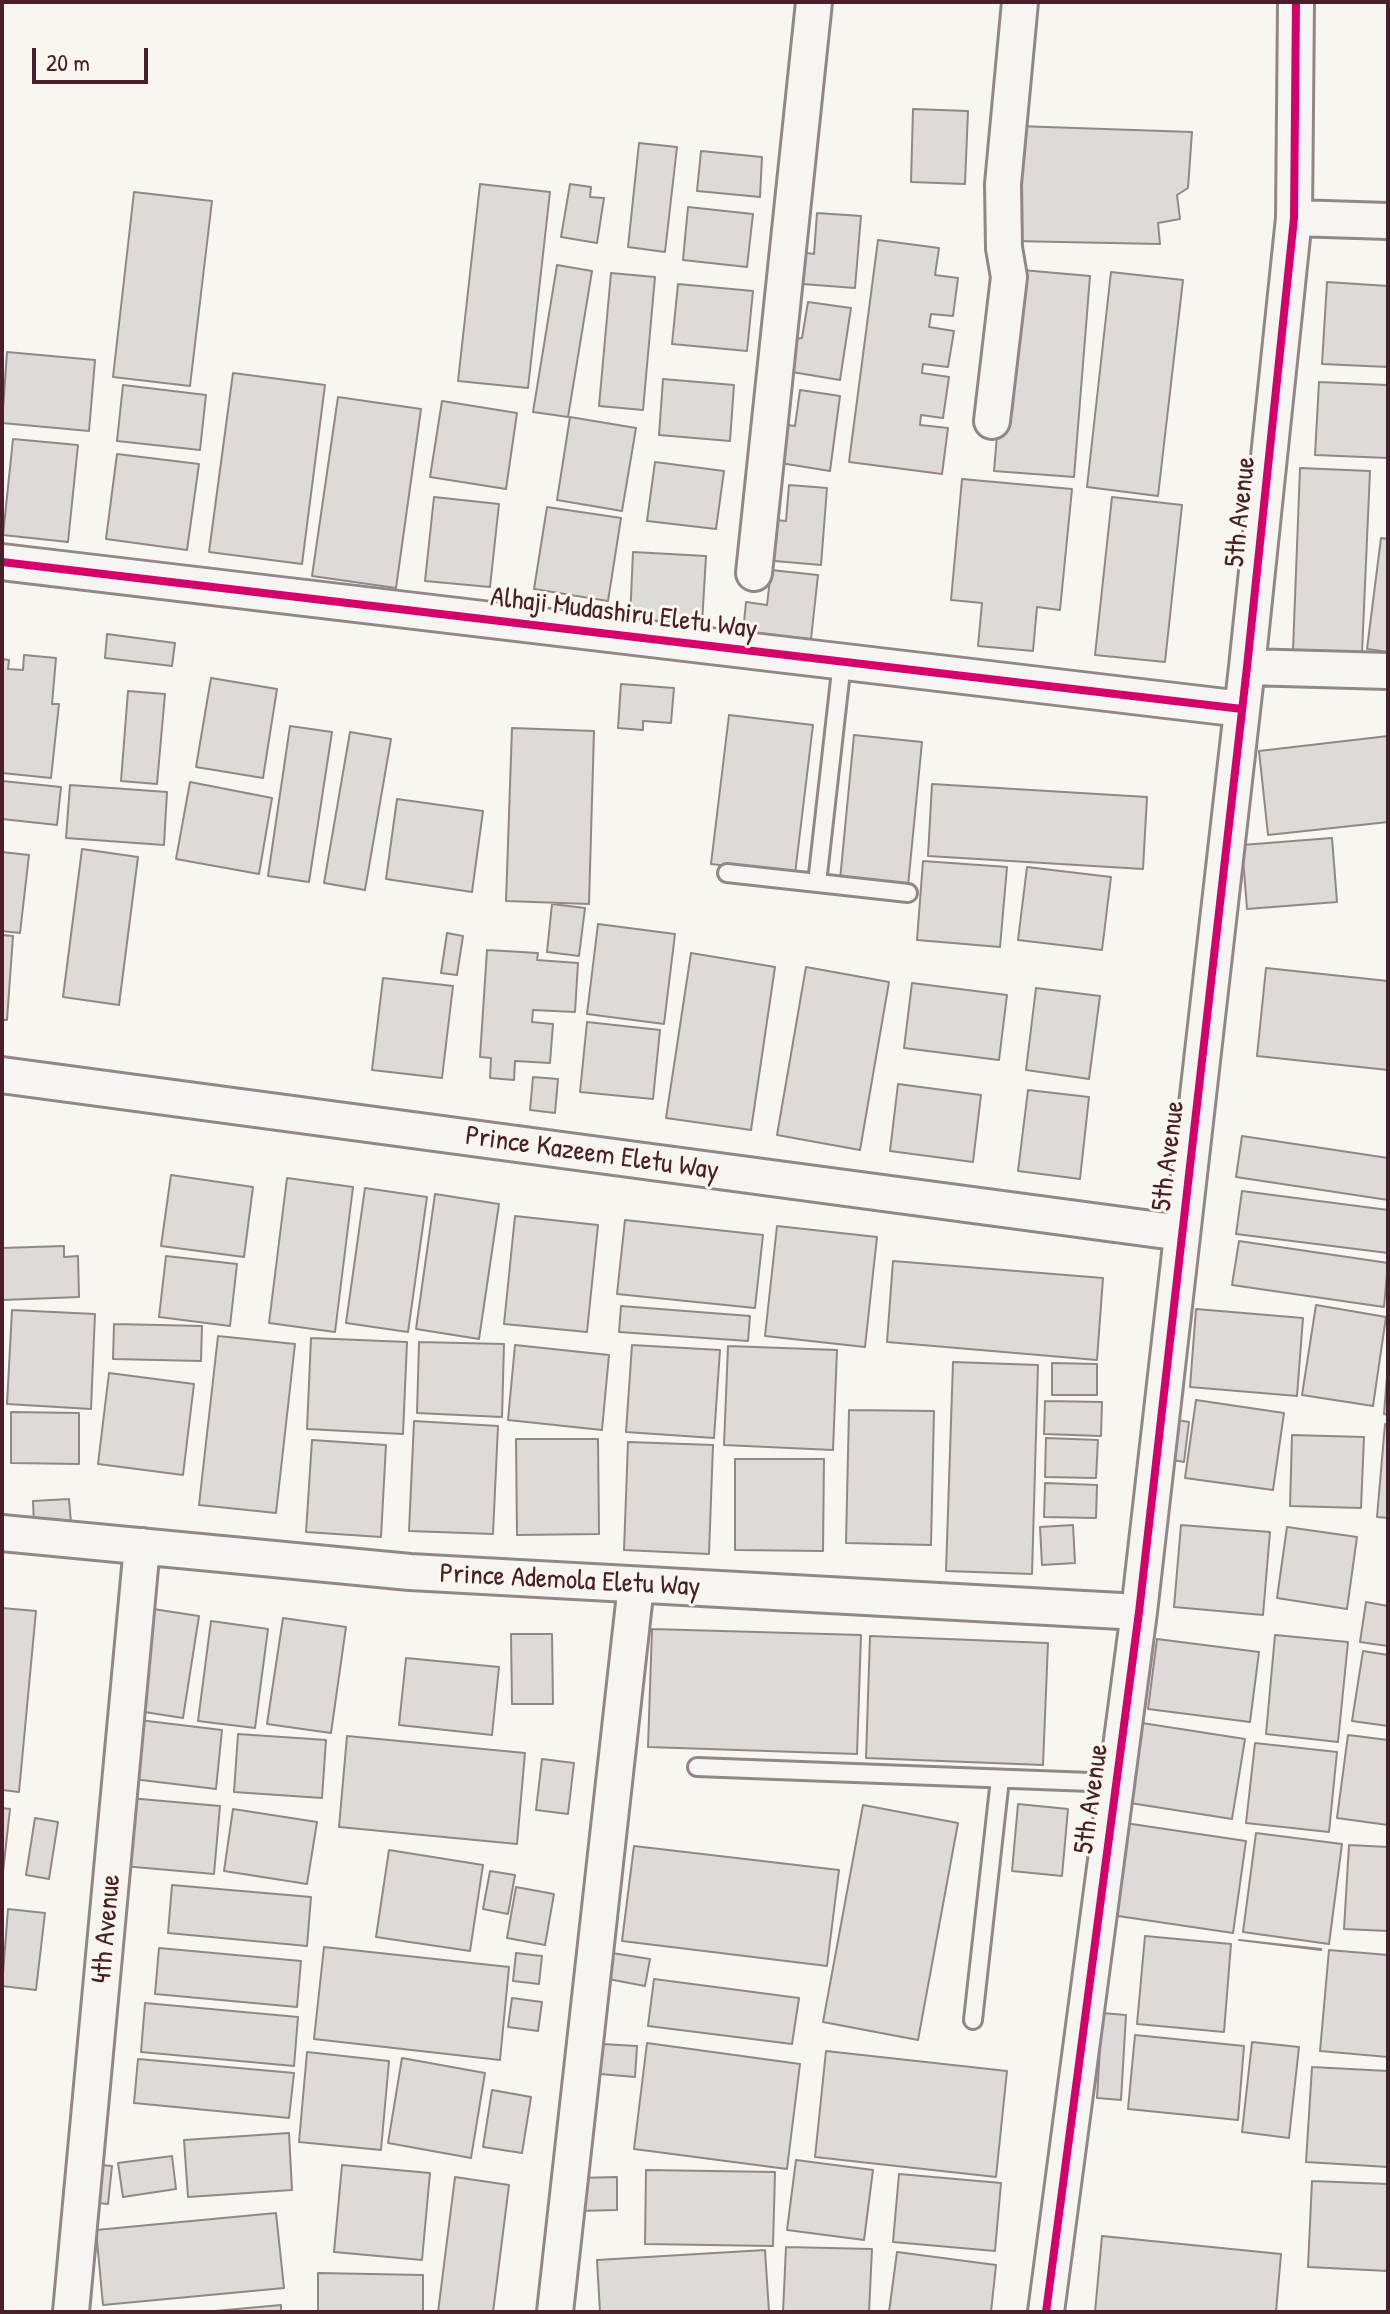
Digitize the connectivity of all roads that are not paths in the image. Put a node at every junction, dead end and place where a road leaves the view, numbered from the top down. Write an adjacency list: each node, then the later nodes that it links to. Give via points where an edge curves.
1 (814, 2): 8 (street)
2 (1020, 2): 6 (street, via 1003,184 1009,277)
3 (1296, 2): 4 (street, 5th Avenue)
4 (1294, 218): 5 (street); 10 (street, 5th Avenue)
5 (1388, 221)
6 (992, 421)
7 (2, 562): 9 (street, Alhaji Mudashiru Eletu Way)
8 (754, 573)
9 (842, 662): 12 (street, Alhaji Mudashiru Eletu Way); 14 (lane)
10 (1247, 667): 11 (street); 12 (street, 5th Avenue)
11 (1388, 671)
12 (1242, 709): 17 (street, 5th Avenue)
13 (727, 873): 14 (lane)
14 (817, 883): 15 (lane)
15 (908, 893)
16 (2, 1075): 17 (street, Prince Kazeem Eletu Way)
17 (1182, 1233): 21 (street, 5th Avenue)
18 (2, 1533): 19 (street, Prince Ademola Eletu Way)
19 (142, 1546): 20 (street, Prince Ademola Eletu Way, via 410,1572); 26 (street, 4th Avenue)
20 (636, 1585): 21 (street, Prince Ademola Eletu Way); 27 (street)
21 (1139, 1612): 24 (street, 5th Avenue)
22 (697, 1767): 23 (lane)
23 (1000, 1779): 24 (lane); 25 (lane)
24 (1117, 1783): 28 (street, 5th Avenue)
25 (973, 2020)
26 (71, 2312)
27 (555, 2312)
28 (1046, 2312)

